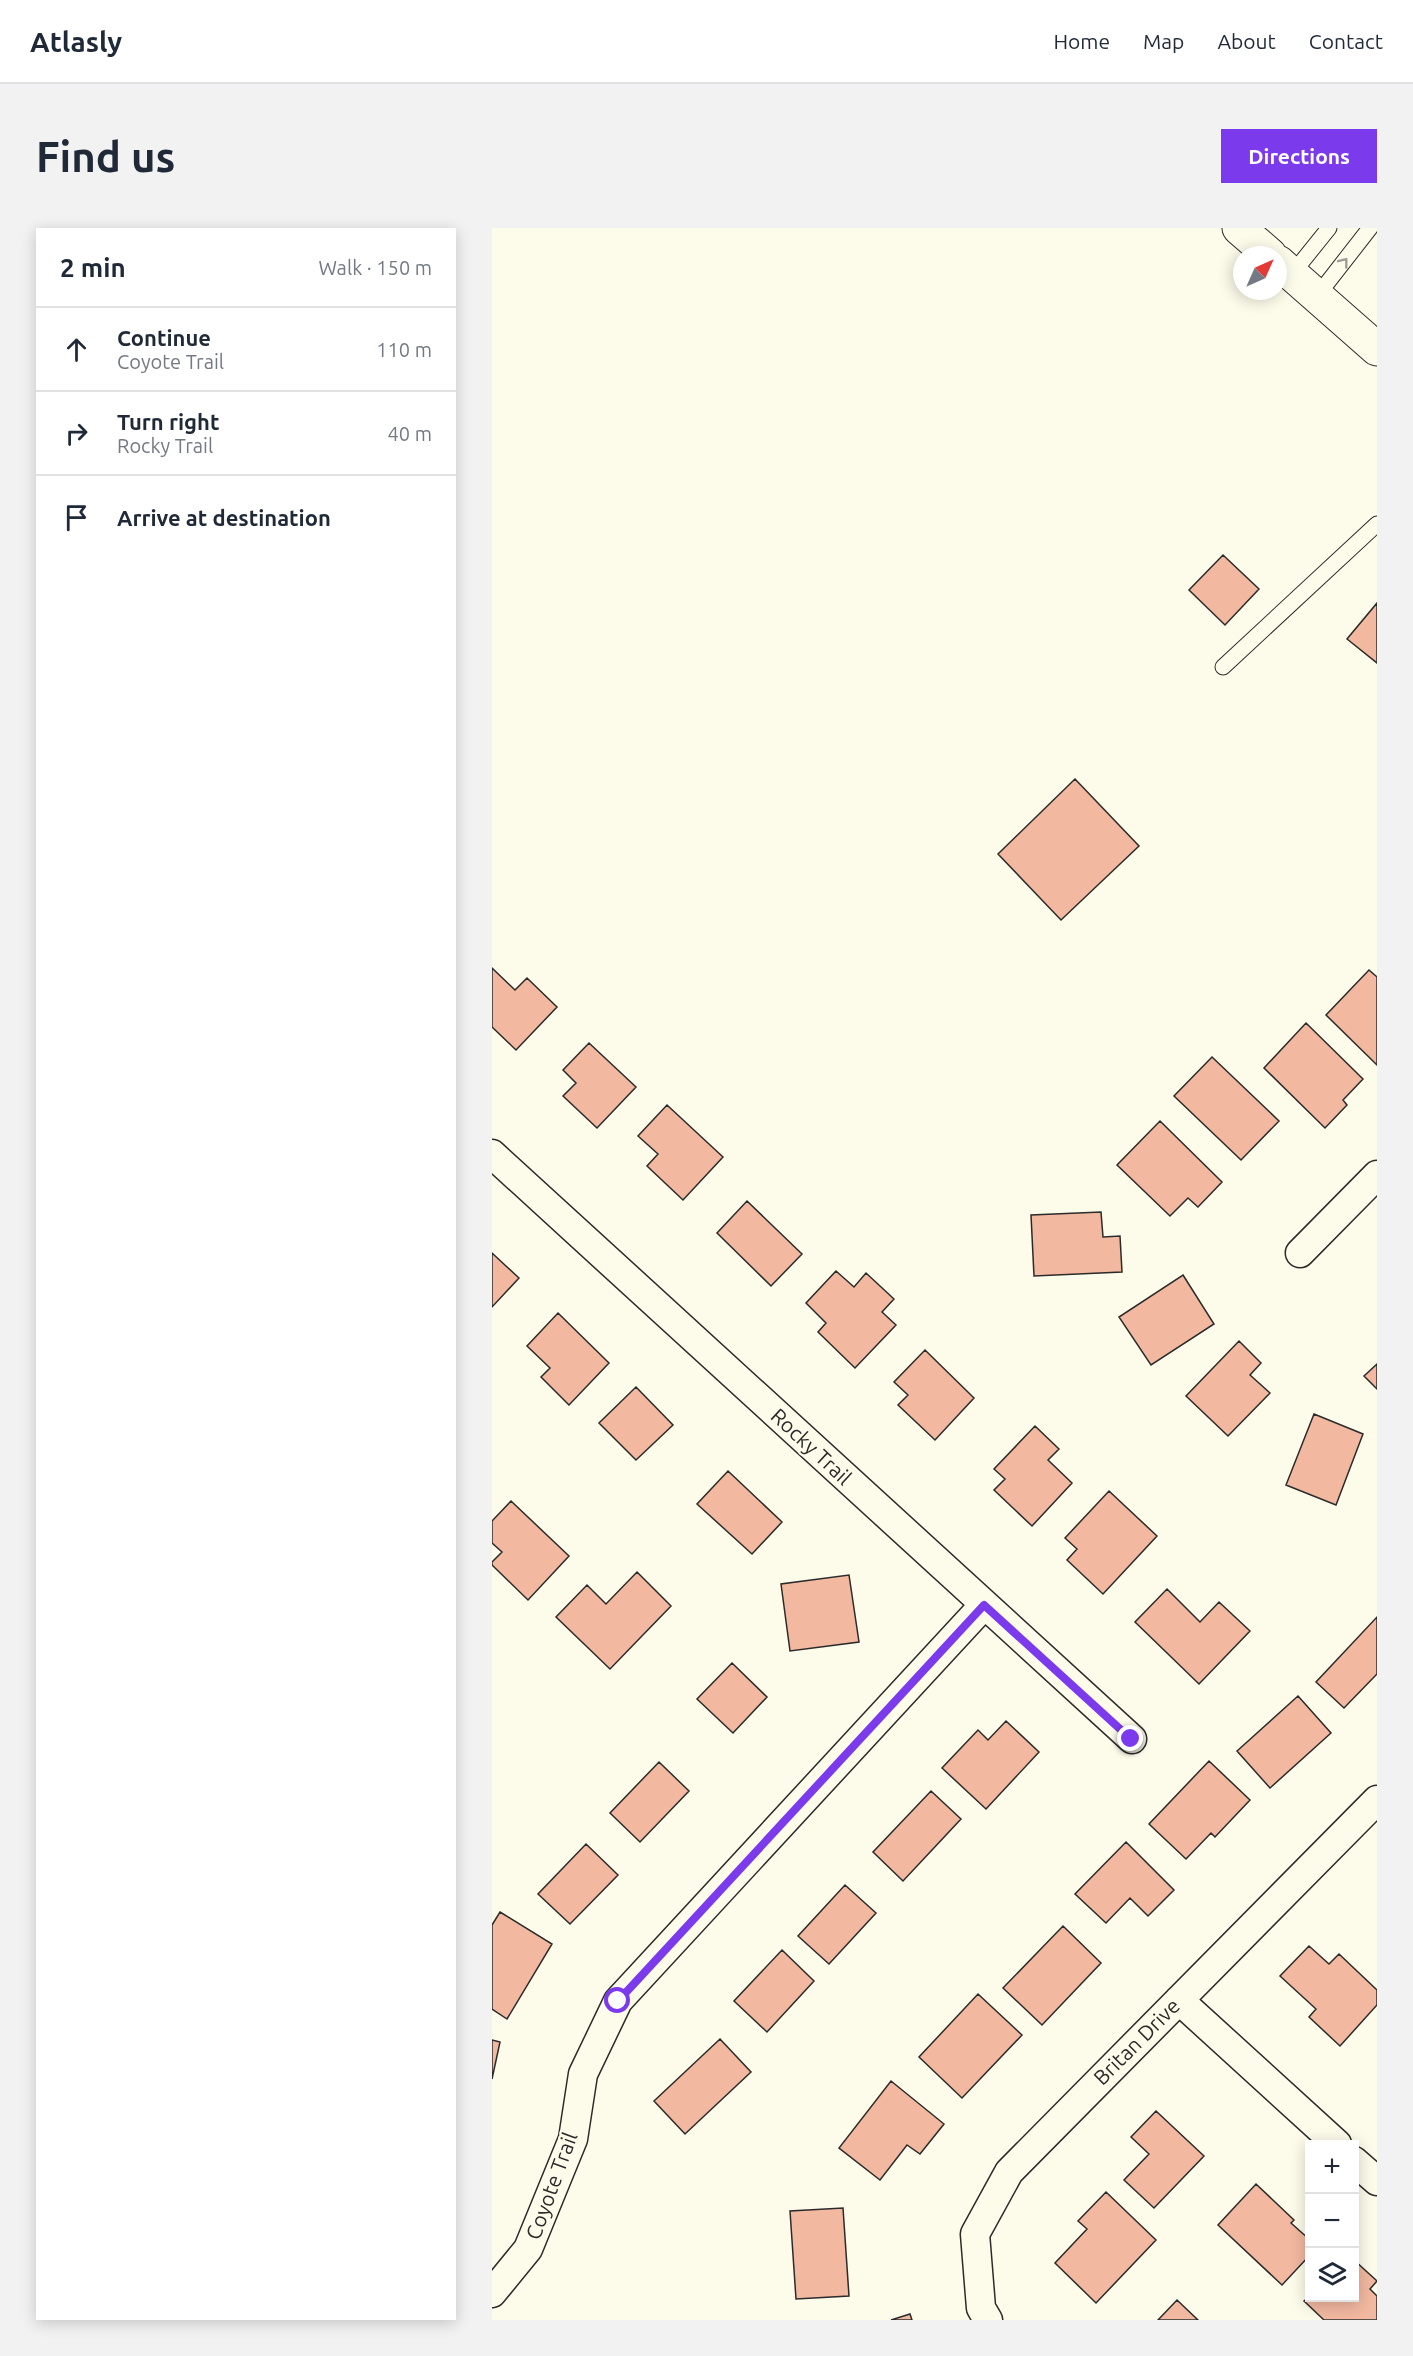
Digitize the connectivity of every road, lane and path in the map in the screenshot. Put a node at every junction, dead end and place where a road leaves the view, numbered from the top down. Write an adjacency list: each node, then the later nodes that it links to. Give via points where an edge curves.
1 (1239, 228): 4 (street)
2 (1329, 228): 5 (lane)
3 (1370, 228): 7 (lane, one-way to 3)
4 (1260, 246)
5 (1287, 259)
6 (1287, 270): 7 (street)
7 (1317, 296): 8 (street)
8 (1377, 349)
9 (1377, 524): 10 (lane)
10 (1223, 666)
11 (492, 1154): 14 (street, Rocky Trail)
12 (1377, 1175): 13 (street)
13 (1300, 1254)
14 (984, 1605): 15 (street, Rocky Trail); 21 (street, Coyote Trail, via 618,2001 583,2074 573,2139 528,2249)
15 (1131, 1739)
16 (1377, 1800): 17 (street, Britan Drive)
17 (1179, 2000): 18 (street); 22 (street, Britan Drive, via 1009,2172 975,2234 981,2308)
18 (1332, 2140)
19 (1359, 2165): 20 (street)
20 (1377, 2181)
21 (492, 2293)
22 (988, 2320)

